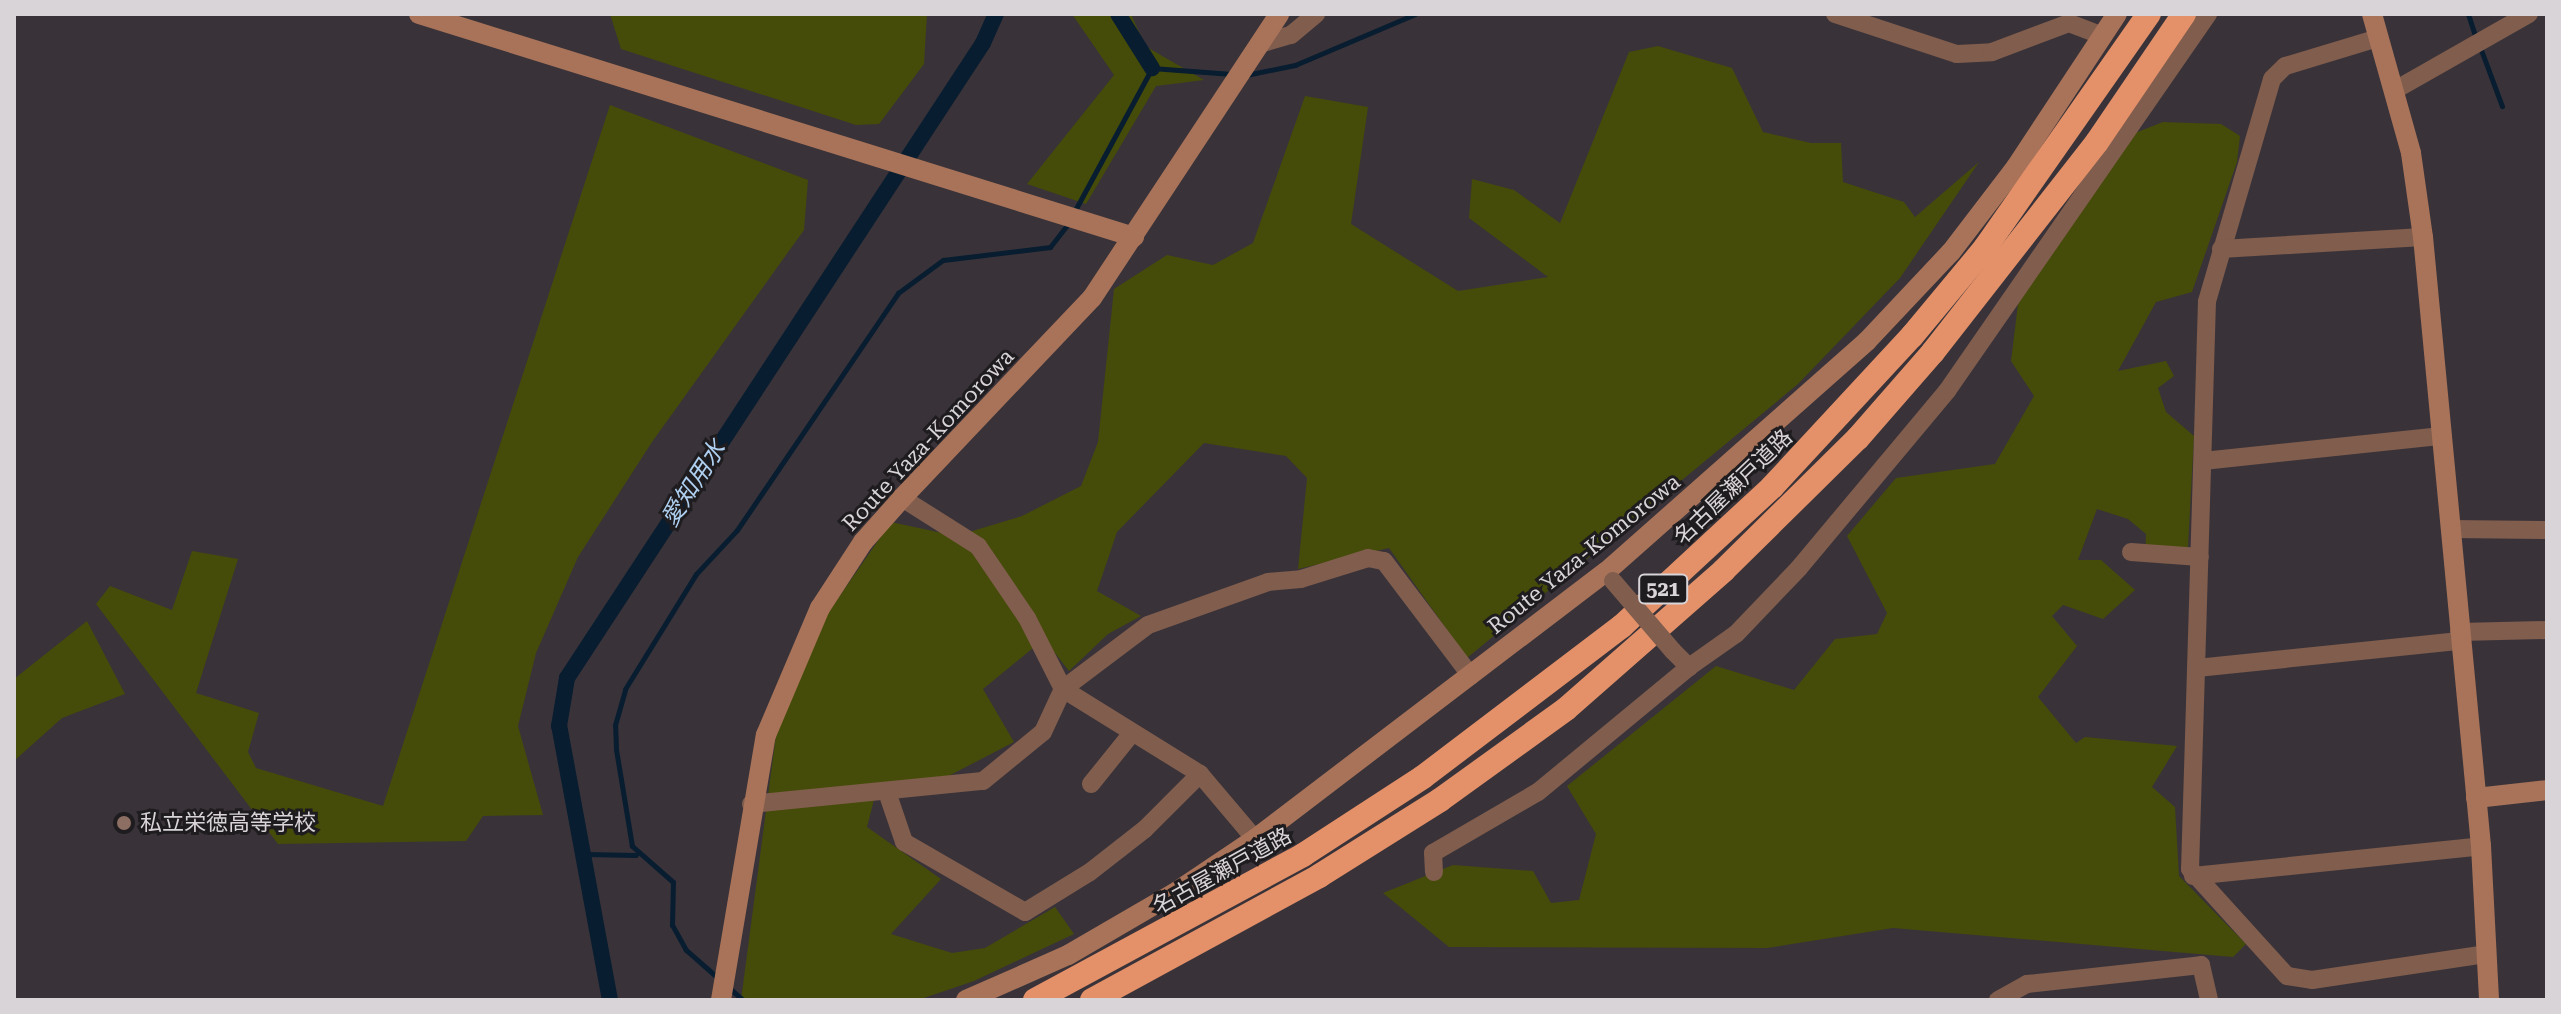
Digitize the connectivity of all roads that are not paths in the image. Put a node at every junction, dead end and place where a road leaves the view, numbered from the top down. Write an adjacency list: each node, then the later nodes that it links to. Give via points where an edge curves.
1 (419, 14): 16 (main road)
2 (1279, 14): 14 (main road, Route Yaza-Komorowa)
3 (1316, 14): 14 (street, via 1291,35)
4 (2117, 14): 12 (main road, Route Yaza-Komorowa)
5 (2208, 14): 29 (street, via 1947,391 1799,568 1736,634)
6 (2372, 14): 13 (main road)
7 (2529, 14): 15 (street)
8 (1840, 15): 10 (street, via 1957,54 1992,52)
9 (2148, 15): 48 (highway, 名古屋瀬戸道路 / 521, via 1985,248 1912,336 1772,487 1622,626 1423,777 1303,855)
10 (2052, 22): 12 (street, via 2075,23)
11 (2178, 23): 49 (highway, 521, via 2060,191 1933,352 1858,438 1724,570 1566,709 1440,800 1265,907)
12 (2103, 36): 26 (main road, Route Yaza-Komorowa, via 2016,167 1951,252 1867,341)
13 (2378, 38): 15 (main road); 18 (street, via 2285,66 2272,79)
14 (1259, 44): 16 (main road, Route Yaza-Komorowa)
15 (2395, 90): 17 (main road)
16 (1134, 237): 21 (main road, Route Yaza-Komorowa, via 1092,298)
17 (2423, 237): 18 (street); 19 (main road)
18 (2221, 249): 20 (street, via 2207,301)
19 (2442, 436): 20 (street); 22 (main road)
20 (2203, 461): 25 (street)
21 (902, 498): 32 (street, via 978,546 1027,618); 39 (main road, Route Yaza-Komorowa, via 855,553 803,638 766,735)
22 (2451, 529): 23 (street); 28 (main road)
23 (2547, 530)
24 (2131, 552): 25 (street)
25 (2200, 557): 30 (street)
26 (1610, 577): 29 (street, bridge); 31 (main road, Route Yaza-Komorowa)
27 (2547, 630): 28 (street)
28 (2460, 637): 30 (street); 38 (main road)
29 (1689, 667): 42 (street, via 1538,792 1433,853)
30 (2197, 668): 43 (street)
31 (1471, 676): 32 (street, via 1384,561 1368,558 1301,579 1268,582 1148,625); 40 (main road, Route Yaza-Komorowa)
32 (1063, 689): 33 (street); 37 (street, via 1043,732 983,781)
33 (1132, 733): 34 (street); 35 (street)
34 (1200, 774): 37 (street, via 1101,864 1025,912 904,842); 40 (street)
35 (1091, 784)
36 (2547, 790): 38 (main road)
37 (887, 792): 39 (street)
38 (2476, 798): 41 (main road)
39 (751, 804): 46 (main road, Route Yaza-Komorowa)
40 (1255, 839): 47 (main road, Route Yaza-Komorowa, via 1068,955)
41 (2481, 846): 43 (street); 44 (main road)
42 (1434, 872)
43 (2193, 876): 45 (street, via 2276,969)
44 (2487, 954): 45 (street); 53 (main road)
45 (2313, 979): 52 (street)
46 (721, 997)
47 (966, 1000)
48 (1035, 1000)
49 (1092, 1000)
50 (1998, 1000): 51 (street, via 2027,984 2201,965)
51 (2209, 1000)
52 (2315, 1000)
53 (2489, 1000)

